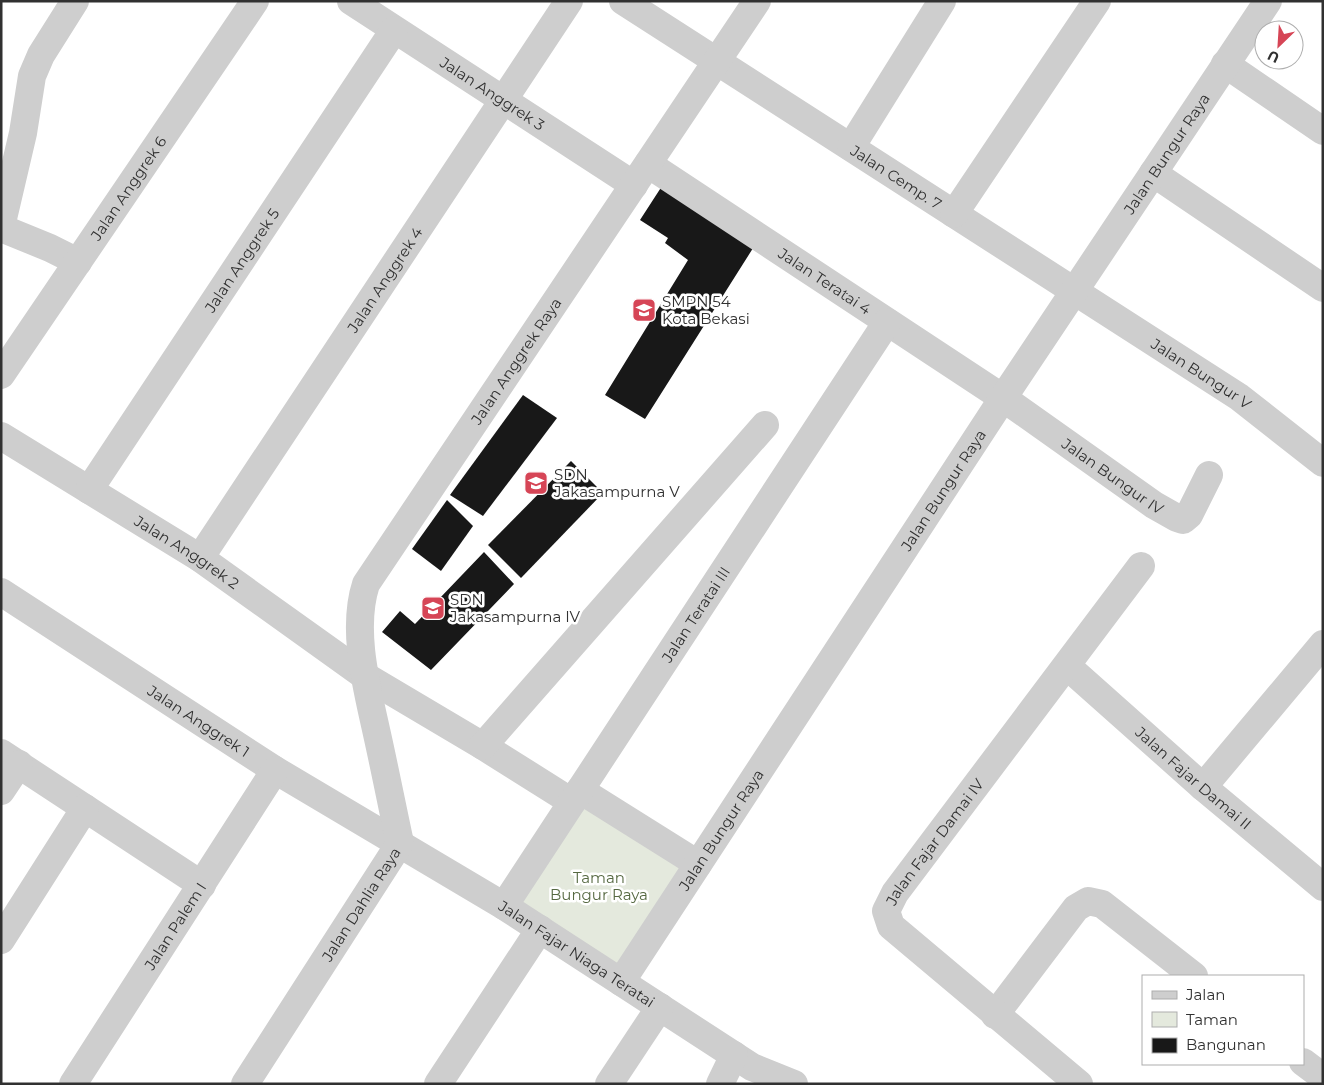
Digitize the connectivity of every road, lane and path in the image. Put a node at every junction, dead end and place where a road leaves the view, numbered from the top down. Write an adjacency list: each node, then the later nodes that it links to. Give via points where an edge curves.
1 (76, 1): 19 (street, via 41,55 32,76)
2 (255, 1): 20 (street, Jalan Anggrek 6)
3 (351, 1): 10 (street, Jalan Anggrek 3)
4 (569, 1): 13 (street, Jalan Anggrek 4)
5 (623, 1): 11 (street, Jalan Cemp. 7)
6 (757, 1): 11 (street, Jalan Anggrek Raya)
7 (942, 1): 15 (street)
8 (1097, 1): 18 (street)
9 (1268, 1): 12 (street, Jalan Bungur Raya)
10 (394, 30): 13 (street, Jalan Anggrek 3); 30 (street, Jalan Anggrek 5)
11 (718, 61): 15 (street, Jalan Cemp. 7); 17 (street, Jalan Anggrek Raya)
12 (1225, 64): 14 (street); 16 (street, Jalan Bungur Raya)
13 (504, 101): 17 (street, Jalan Anggrek 3); 31 (street, Jalan Anggrek 4)
14 (1323, 131)
15 (851, 148): 18 (street, Jalan Cemp. 7)
16 (1153, 173): 21 (street); 22 (street, Jalan Bungur Raya)
17 (641, 175): 23 (street, Jalan Teratai 4); 36 (street, Jalan Anggrek Raya, via 366,584 360,612)
18 (954, 214): 22 (street, Jalan Cemp. 7)
19 (6, 230): 20 (street)
20 (78, 262): 24 (street, Jalan Anggrek 6)
21 (1323, 288)
22 (1075, 292): 25 (street, Jalan Bungur Raya); 28 (street, Jalan Bungur V, via 1239,397)
23 (887, 322): 25 (street, Jalan Teratai 4); 42 (street, Jalan Teratai III)
24 (1, 375)
25 (1003, 398): 29 (street, Jalan Bungur IV, via 1177,518 1183,520 1190,515); 45 (street, Jalan Bungur Raya)
26 (765, 425): 37 (street)
27 (1, 436): 30 (street, Jalan Anggrek 2)
28 (1323, 462)
29 (1209, 475)
30 (89, 490): 31 (street, Jalan Anggrek 2)
31 (200, 558): 36 (street, Jalan Anggrek 2)
32 (1141, 566): 35 (street, Jalan Fajar Damai IV)
33 (1, 592): 39 (street, Jalan Anggrek 1)
34 (1323, 644): 40 (street)
35 (1066, 666): 40 (street, Jalan Fajar Damai II); 54 (street, Jalan Fajar Damai IV, via 895,893 886,911 892,926)
36 (365, 676): 37 (street, Jalan Anggrek 2); 44 (street, Jalan Dahlia Raya)
37 (482, 746): 42 (street, Jalan Anggrek 2)
38 (10, 759): 41 (street); 43 (street)
39 (275, 770): 44 (street, Jalan Anggrek 1); 46 (street, Jalan Palem I)
40 (1203, 787): 47 (street, Jalan Fajar Damai II)
41 (1, 790)
42 (576, 796): 45 (street, Jalan Anggrek 2); 48 (street, Jalan Teratai III)
43 (85, 808): 46 (street); 50 (street)
44 (400, 843): 48 (street, Jalan Fajar Niaga Teratai); 59 (street, Jalan Dahlia Raya)
45 (698, 864): 52 (street, Jalan Bungur Raya)
46 (202, 885): 58 (street, Jalan Palem I)
47 (1323, 887)
48 (504, 906): 49 (street, Jalan Fajar Niaga Teratai)
49 (540, 929): 52 (street, Jalan Fajar Niaga Teratai); 60 (street)
50 (1, 940)
51 (1193, 975): 54 (street, via 1102,904 1088,901 1076,908)
52 (621, 982): 53 (street, Jalan Fajar Niaga Teratai)
53 (660, 1007): 56 (street, Jalan Fajar Niaga Teratai); 61 (street)
54 (995, 1015): 64 (street, Jalan Fajar Damai IV)
55 (1304, 1063): 57 (street)
56 (750, 1069): 62 (street); 63 (street, Jalan Fajar Niaga Teratai)
57 (1323, 1078)
58 (73, 1084)
59 (245, 1084)
60 (438, 1084)
61 (609, 1084)
62 (720, 1084)
63 (794, 1084)
64 (1079, 1084)

